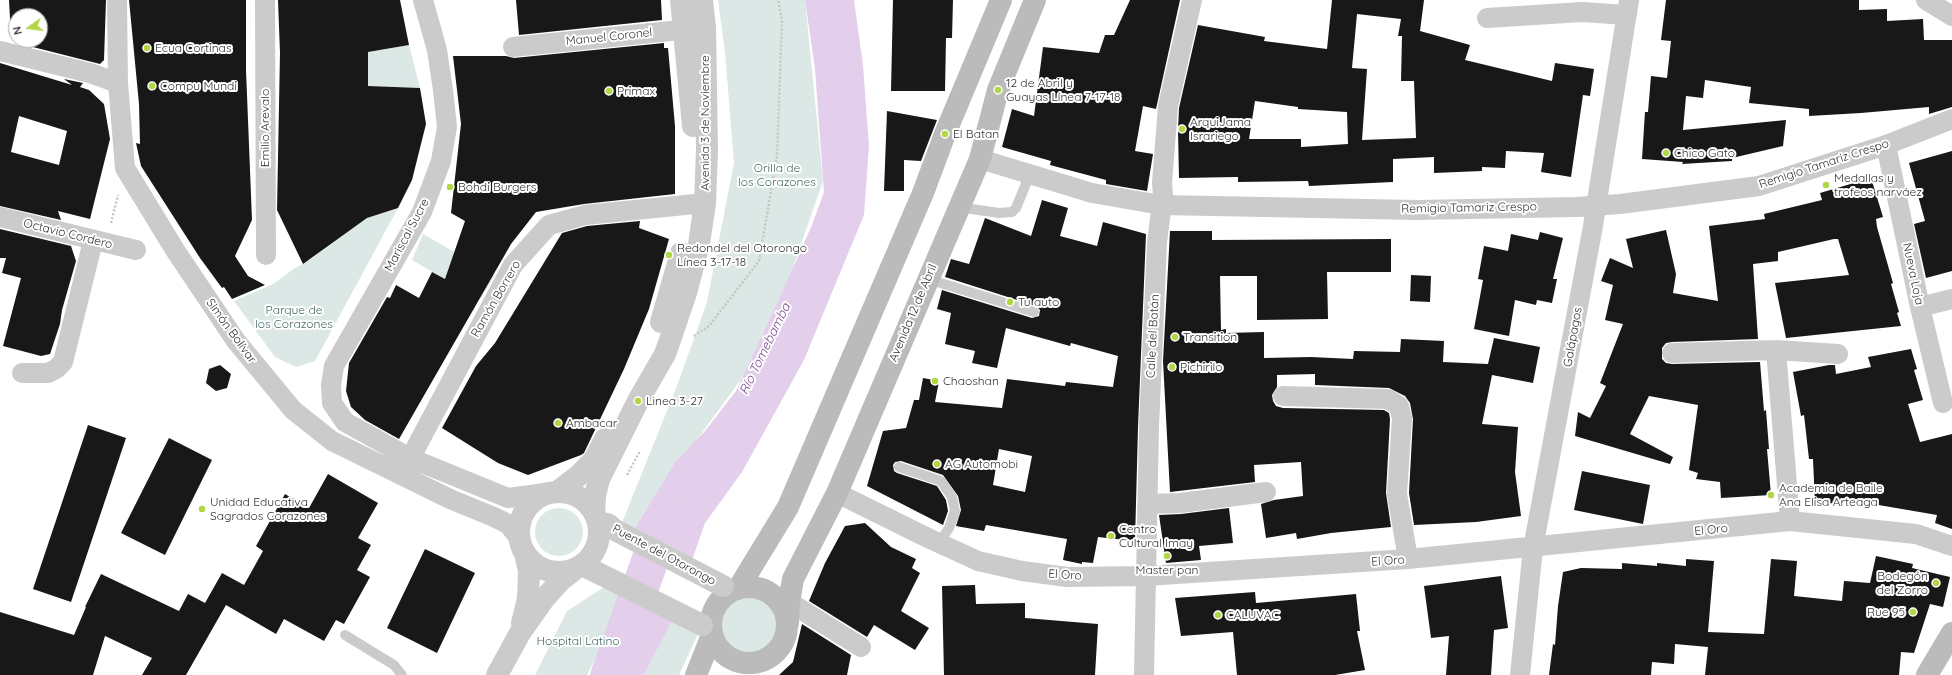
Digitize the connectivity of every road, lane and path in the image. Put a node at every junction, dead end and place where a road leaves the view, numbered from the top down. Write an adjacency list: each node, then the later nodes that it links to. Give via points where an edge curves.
1 (117, 0): 17 (street, Simón Bolívar)
2 (264, 0): 30 (street, Emilio Arevalo)
3 (423, 0): 42 (street, Mariscal Sucre, via 437,50 443,90 447,127 441,161 422,212 334,366 331,385 332,403 345,422)
4 (681, 0): 14 (street, Avenida 3 de Noviembre)
5 (702, 0): 14 (street, Avenida 3 de Noviembre)
6 (778, 0): 35 (path, via 782,20 777,156 759,261 709,326 692,338)
7 (1001, 0): 58 (main road, via 923,193 788,507)
8 (1035, 0): 20 (main road, Avenida 12 de Abril, via 998,90)
9 (1192, 0): 24 (street, Calle del Batán, via 1168,106)
10 (1926, 0): 12 (street)
11 (1628, 7): 13 (street); 25 (street, Galápagos)
12 (1952, 16)
13 (1487, 18)
14 (694, 28): 15 (street, Manuel Coronel); 23 (street, Avenida 3 de Noviembre, via 707,150)
15 (513, 47)
16 (0, 51): 17 (street, via 90,73)
17 (118, 83): 21 (street, Simón Bolívar)
18 (1952, 119): 19 (street, Remigio Tamariz Crespo)
19 (1886, 144): 25 (street, Remigio Tamariz Crespo, via 1759,186); 33 (street, Nueva Loja)
20 (980, 159): 22 (street, Remigio Tamariz Crespo); 26 (main road, Avenida 12 de Abril)
21 (125, 168): 28 (path); 44 (street, Simón Bolívar, via 175,250 236,341 293,410 332,441)
22 (1030, 174): 24 (street, Remigio Tamariz Crespo, via 1092,193); 26 (lane, via 1012,212 999,213)
23 (697, 204): 35 (street, Avenida 3 de Noviembre, via 698,244); 42 (street, Ramón Borrero, via 585,215 549,225 513,265); 45 (street, Avenida 3 de Noviembre, via 658,332 620,412 594,460 578,476)
24 (1161, 205): 25 (street, Remigio Tamariz Crespo, via 1418,210); 48 (street, Calle del Batán, via 1148,427)
25 (1597, 205): 54 (street, Galápagos)
26 (958, 207): 31 (main road, Avenida 12 de Abril)
27 (0, 217): 28 (street, Octavio Cordero)
28 (100, 242): 29 (street, Octavio Cordero); 39 (street, via 63,362 48,373)
29 (136, 250)
30 (266, 255)
31 (928, 279): 34 (lane); 47 (main road, Avenida 12 de Abril)
32 (1952, 298): 33 (street)
33 (1920, 307): 41 (street, Nueva Loja)
34 (1034, 312)
35 (672, 335): 49 (street, Avenida 3 de Noviembre, via 665,354 638,401 600,479 595,496)
36 (1776, 350): 37 (street); 38 (street); 50 (street)
37 (1672, 353)
38 (1838, 354)
39 (22, 373)
40 (1283, 396): 55 (street, via 1388,399 1399,406 1402,418 1397,494)
41 (1943, 403)
42 (410, 458): 44 (street, Ramón Borrero); 45 (street, via 508,498)
43 (899, 467): 51 (lane, via 941,481 952,497 955,511 949,528)
44 (401, 476): 52 (street, Simón Bolívar, via 508,524)
45 (554, 492): 49 (street, via 582,499); 52 (street, via 542,496 526,509 522,518)
46 (1266, 492): 48 (street, via 1180,503)
47 (837, 493): 51 (street, El Oro); 59 (main road, Avenida 12 de Abril, via 793,579)
48 (1147, 504): 57 (street, Calle del Batán)
49 (600, 518): 56 (street, via 597,544); 58 (street, Puente del Otorongo, bridge, via 615,530)
50 (1790, 521): 53 (street, El Oro, via 1916,534); 54 (street, El Oro)
51 (939, 543): 57 (street, El Oro, via 978,561 1022,571 1067,577)
52 (523, 546): 56 (street, via 535,563 547,570 566,572); 61 (street, via 529,571 528,599)
53 (1952, 546)
54 (1533, 548): 55 (street, El Oro); 70 (street, Galápagos)
55 (1408, 559): 57 (street, El Oro)
56 (582, 568): 60 (street, bridge); 61 (street, via 561,580)
57 (1146, 576): 69 (street, Calle del Batán)
58 (731, 589): 59 (main road, via 757,588 775,596); 60 (main road, via 716,607)
59 (788, 612): 64 (street); 65 (main road, Avenida 12 de Abril, via 787,635 782,646)
60 (709, 630): 65 (main road, Avenida 12 de Abril, via 723,654 732,660); 68 (main road)
61 (520, 633): 67 (street)
62 (1952, 634): 71 (main road)
63 (345, 635): 66 (lane, via 394,665)
64 (861, 647)
65 (756, 668)
66 (402, 675)
67 (497, 675)
68 (696, 675)
69 (1144, 675)
70 (1520, 675)
71 (1927, 675)

